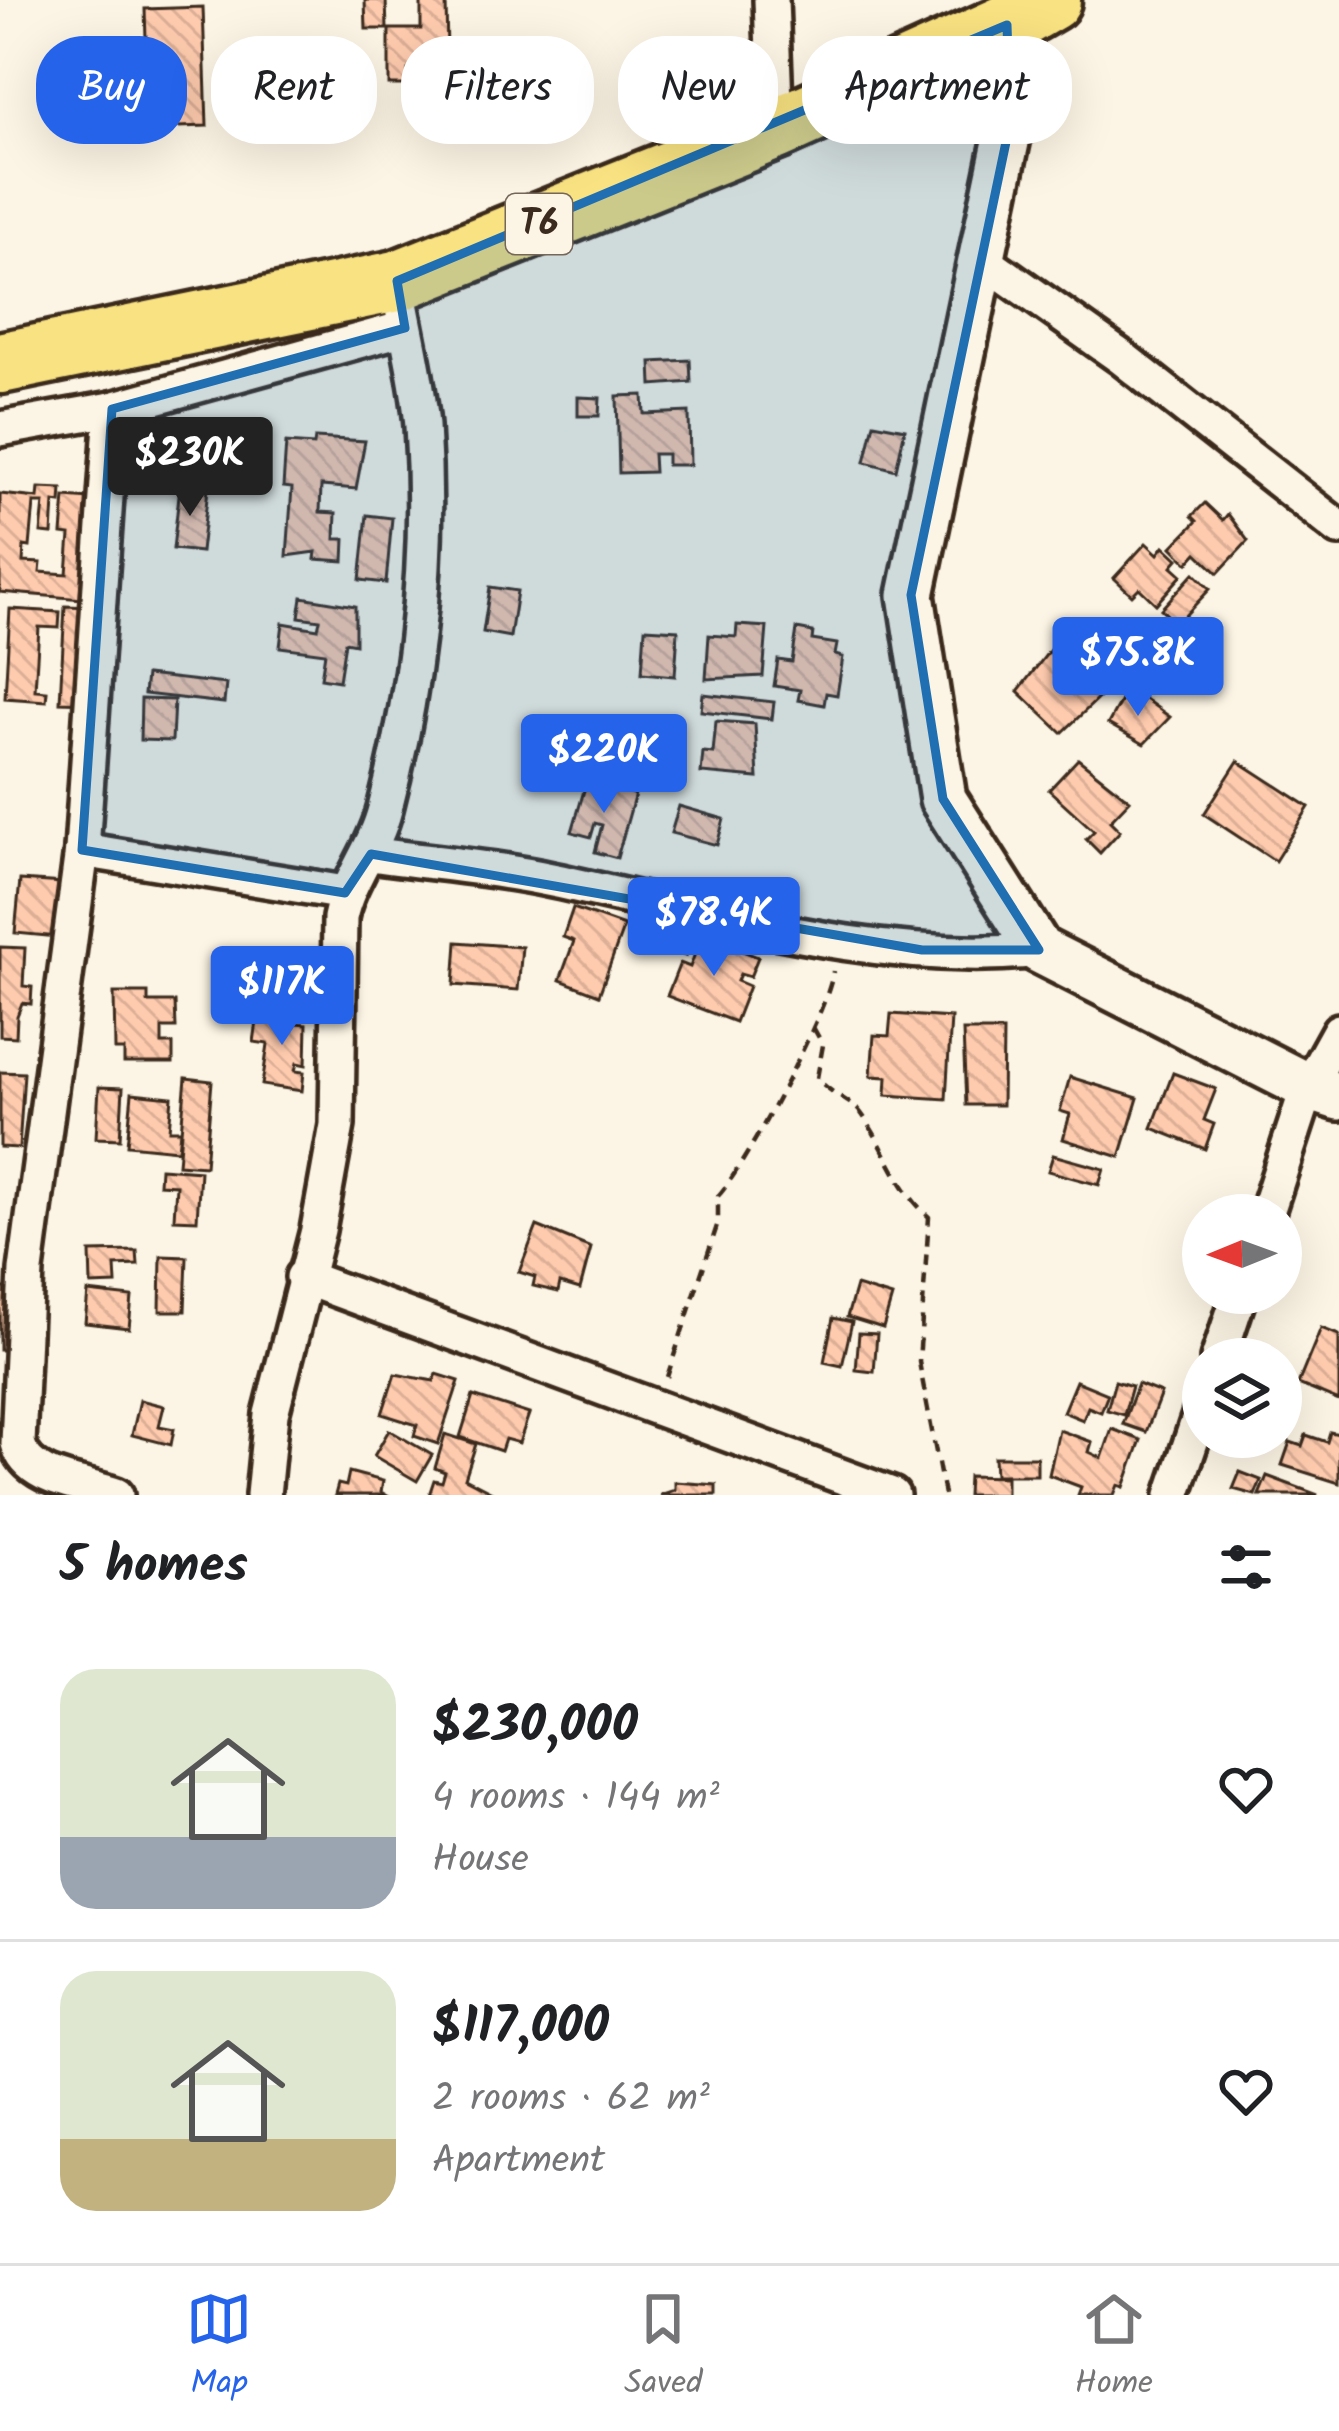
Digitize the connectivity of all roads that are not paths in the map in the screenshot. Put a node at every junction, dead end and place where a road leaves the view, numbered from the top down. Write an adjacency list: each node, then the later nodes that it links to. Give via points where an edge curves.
1 (771, 0): 3 (street)
2 (1028, 13): 4 (highway, T6); 6 (street)
3 (772, 36)
4 (778, 128)
5 (744, 144): 7 (highway, T6)
6 (981, 259): 11 (street); 15 (street, via 911,595 943,799)
7 (401, 304): 8 (highway, T6); 9 (street); 13 (street, via 422,424 422,603 414,684)
8 (0, 363)
9 (112, 409): 10 (street); 12 (street)
10 (0, 429)
11 (1339, 527)
12 (82, 850): 14 (street); 19 (street)
13 (371, 854): 14 (street); 15 (street, via 546,878 754,925 922,950)
14 (345, 893): 20 (street, via 337,1125)
15 (1039, 950): 17 (street)
16 (1339, 1031): 17 (street)
17 (1324, 1092): 18 (street)
18 (1276, 1194)
19 (13, 1269): 22 (street, via 22,1460)
20 (303, 1277): 23 (street); 24 (street)
21 (1186, 1458): 25 (street)
22 (116, 1495)
23 (262, 1495)
24 (892, 1495)
25 (1174, 1495)

